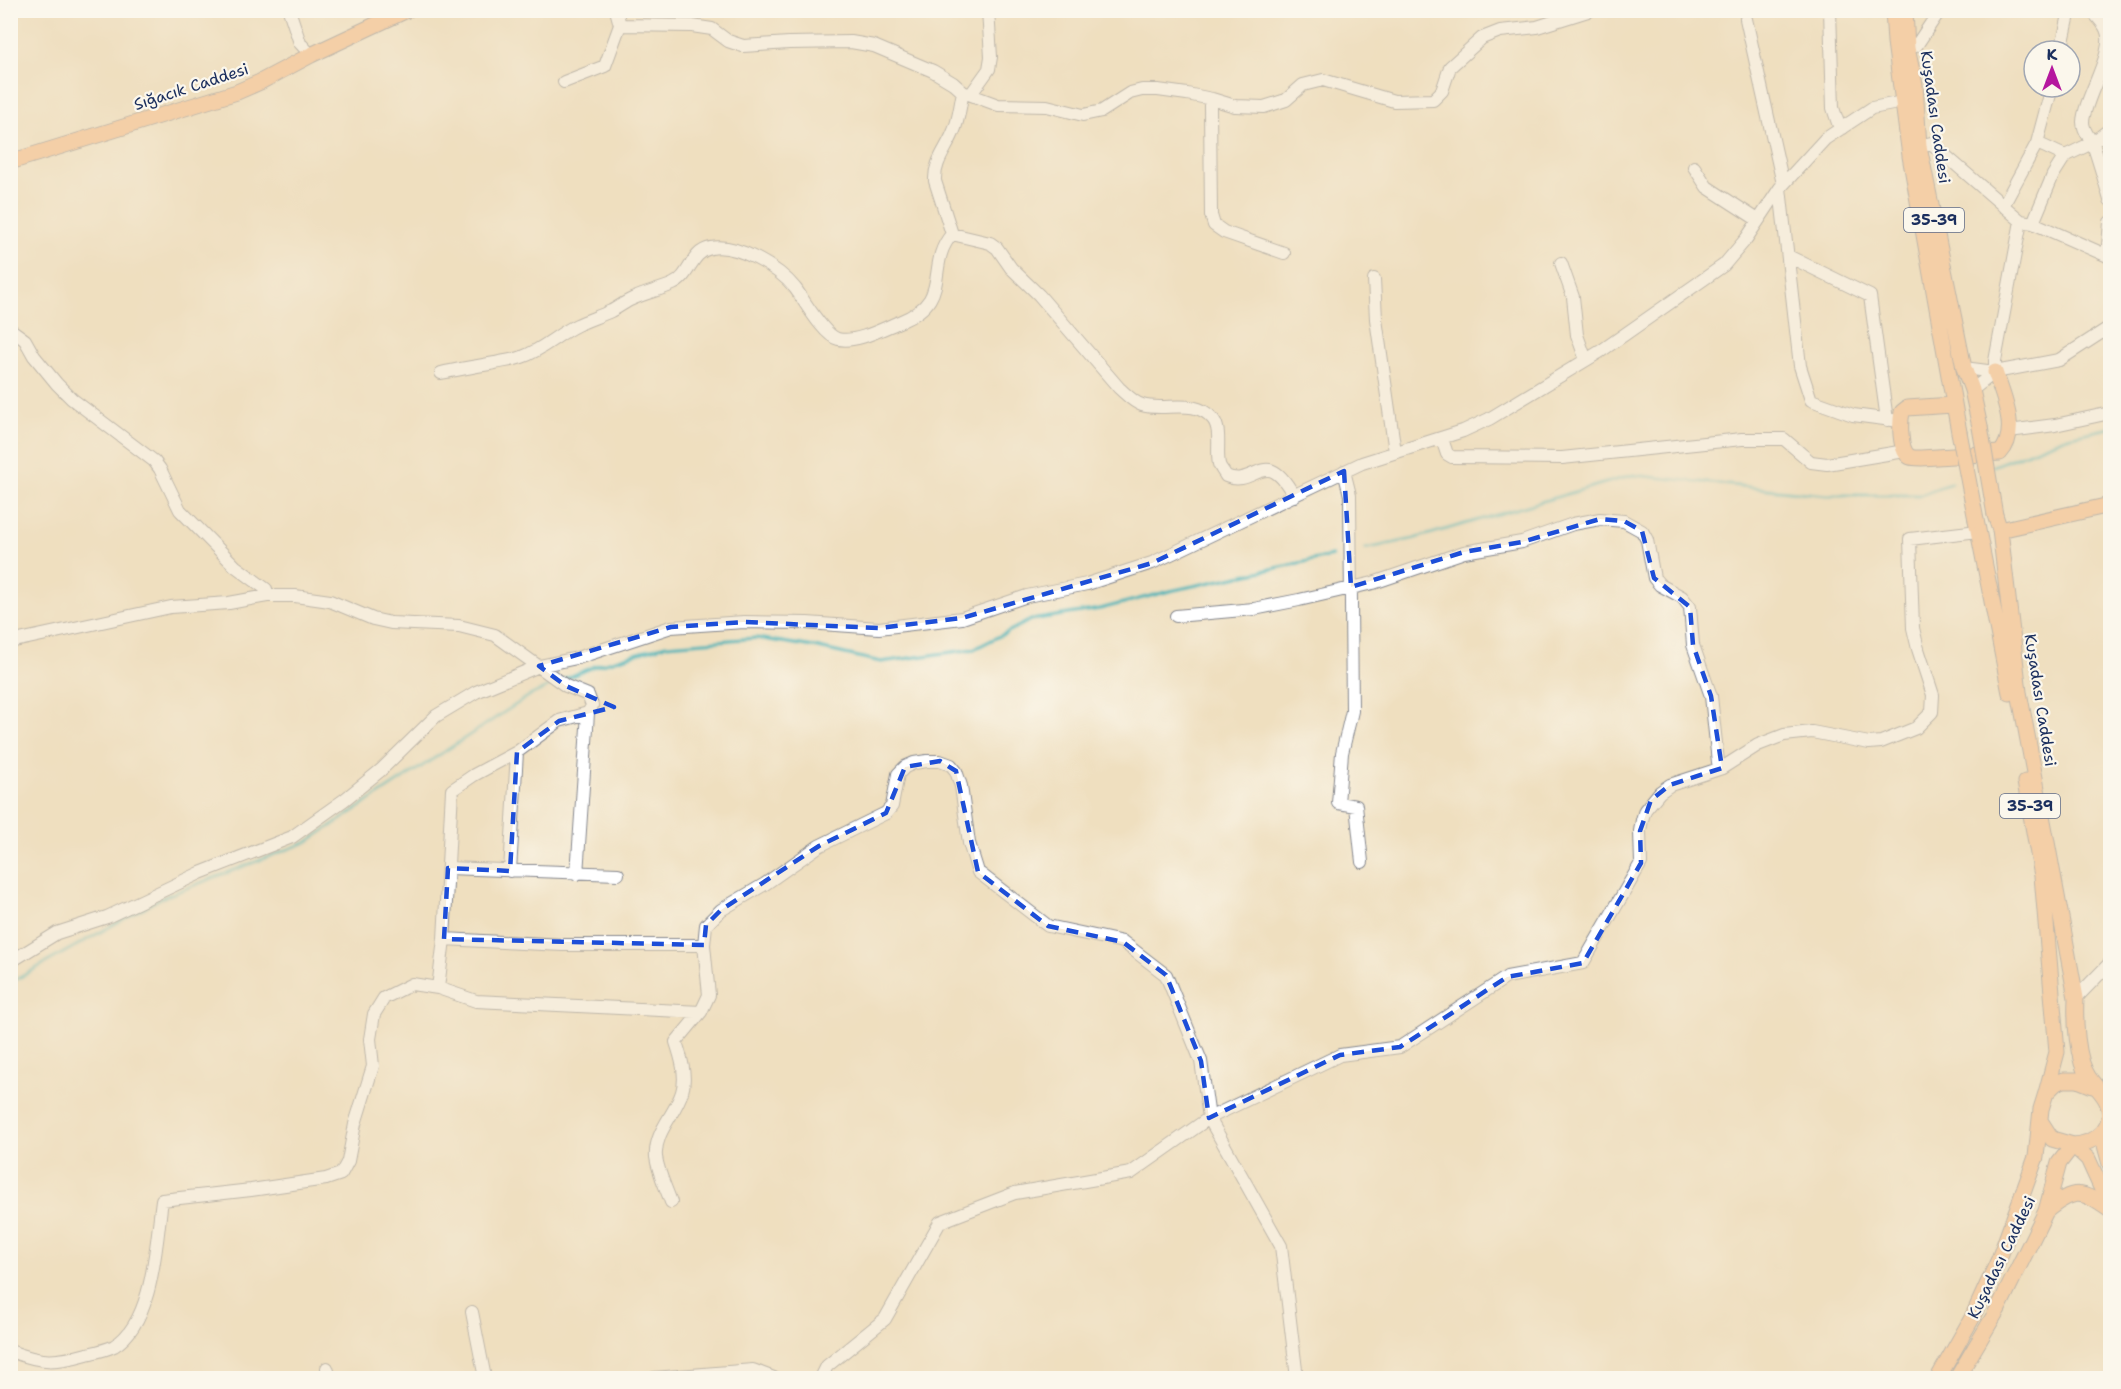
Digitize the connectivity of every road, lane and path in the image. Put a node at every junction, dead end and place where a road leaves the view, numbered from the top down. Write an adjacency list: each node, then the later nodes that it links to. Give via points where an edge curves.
1 (289, 10): 16 (street, via 300,43)
2 (407, 10): 16 (main road, Sığacık Caddesi)
3 (616, 10): 13 (street)
4 (988, 10): 18 (street, via 989,69)
5 (1591, 10): 19 (street, via 1537,27 1500,31 1482,38 1450,67 1442,91 1433,100 1394,101 1323,80 1303,85 1286,100 1264,107 1235,106)
6 (1830, 10): 22 (street, via 1833,108)
7 (1893, 10): 21 (main road, Kuşadası Caddesi / 35-39)
8 (1905, 10): 15 (main road, Kuşadası Caddesi / 35-39)
9 (1940, 10): 15 (street, via 1916,46)
10 (2070, 10): 14 (street)
11 (2091, 10): 25 (street, via 2107,30 2108,41 2085,110 2083,124)
12 (1746, 20): 31 (street)
13 (620, 24): 17 (street, via 605,66); 18 (street, via 712,29 743,46 851,42 874,46 933,71)
14 (2064, 39)
15 (1907, 48): 26 (main road, Kuşadası Caddesi / 35-39, via 1915,86)
16 (311, 55): 28 (main road, Sığacık Caddesi, via 237,92)
17 (564, 82)
18 (967, 93): 19 (street, via 998,105 1047,106 1083,115 1102,111 1142,90); 37 (street, via 954,132 934,172)
19 (1212, 99): 38 (street, via 1214,225)
20 (2049, 99): 24 (street)
21 (1903, 102): 22 (street, via 1872,108); 50 (main road, Kuşadası Caddesi / 35-39)
22 (1842, 128): 31 (street, via 1825,139)
23 (2110, 129): 25 (street)
24 (2037, 143): 27 (street); 33 (street)
25 (2092, 143): 27 (street); 29 (street)
26 (1919, 146): 33 (street, via 1931,143); 46 (main road, Kuşadası Caddesi / 35-39)
27 (2065, 156): 35 (street)
28 (10, 162)
29 (2106, 166): 32 (street)
30 (1694, 167): 34 (street, via 1707,187)
31 (1781, 186): 34 (street); 39 (street)
32 (2110, 200)
33 (2003, 206): 35 (street)
34 (1758, 220): 45 (street, via 1724,266)
35 (2027, 222): 40 (street); 47 (street)
36 (2110, 222): 40 (street)
37 (952, 234): 48 (street, via 925,308 915,316 857,338 832,337 793,286 772,268 741,252 714,247 697,254 679,281 576,325 522,357); 58 (street, via 997,248 1133,401 1152,407 1191,407 1212,418 1217,426 1220,466 1226,476 1238,479 1270,470 1285,480)
38 (1284, 253)
39 (1788, 256): 52 (street, via 1870,296); 52 (street, via 1800,366 1811,400 1853,415)
40 (2109, 257)
41 (1562, 263): 45 (street)
42 (1374, 279): 56 (street)
43 (2110, 327): 47 (street, via 2060,360)
44 (10, 329): 63 (street, via 25,340 72,399 154,461 180,510 235,566 266,590)
45 (1586, 360): 54 (street, via 1489,419)
46 (1964, 368): 47 (street); 49 (main road, Kuşadası Caddesi / 35-39)
47 (1995, 372): 49 (street); 53 (main road)
48 (441, 373)
49 (1972, 390): 61 (main road, Kuşadası Caddesi / 35-39, bridge)
50 (1953, 405): 52 (main road, via 1907,408); 60 (main road, Kuşadası Caddesi / 35-39, bridge)
51 (2110, 413): 53 (street)
52 (1894, 421): 55 (main road, via 1900,427)
53 (2009, 431): 55 (main road, via 2007,446 2000,453 1921,458 1910,457)
54 (1442, 439): 55 (street, via 1452,457 1562,458 1742,439 1784,439 1811,462 1827,464); 56 (street)
55 (1905, 451)
56 (1395, 452): 57 (street)
57 (1344, 471): 58 (street); 62 (street, via 1350,495)
58 (1294, 496): 66 (street, via 1152,563 1087,584 1027,596 962,618 879,628 807,622 671,627 577,658)
59 (2110, 505): 61 (main road)
60 (1977, 525): 69 (street, via 1910,539 1914,628 1933,695 1932,712 1927,719 1916,728 1881,742 1812,732 1784,735 1758,745); 83 (main road, Kuşadası Caddesi / 35-39, via 2042,876 2057,1052)
61 (2000, 530): 80 (main road, Kuşadası Caddesi / 35-39, via 2019,692)
62 (1351, 587): 64 (street, via 1254,609); 69 (street, via 1477,548 1522,542 1573,524 1600,519 1634,526 1647,540 1654,578 1690,607 1693,645 1711,696 1718,762); 70 (street, via 1352,711 1342,753 1338,803 1356,806)
63 (267, 596): 65 (street, via 171,608); 66 (street, via 330,601 391,623 483,631)
64 (1176, 615)
65 (10, 642)
66 (539, 666): 67 (street, via 588,695 592,705); 77 (street, via 476,692 436,716 381,770 292,837 200,873 107,917 57,933)
67 (588, 713): 68 (street, via 559,721); 73 (street)
68 (517, 752): 71 (street, via 452,790); 72 (street)
69 (1722, 768): 84 (street, via 1670,785 1651,800 1640,831 1641,863 1583,963 1507,977 1400,1047 1340,1055)
70 (1362, 862)
71 (448, 868): 72 (street); 75 (street)
72 (510, 871): 73 (street)
73 (577, 874): 74 (street)
74 (618, 874)
75 (444, 939): 76 (street, via 563,945); 79 (street)
76 (704, 945): 81 (street, via 709,995); 84 (street, via 706,925 721,910 819,846 886,813 892,806 898,774 905,767 940,761 956,771 978,872 1048,926 1123,942 1166,975 1201,1061)
77 (10, 962)
78 (2110, 963): 80 (street)
79 (438, 988): 81 (street, via 476,1001); 93 (street, via 412,984 384,999 374,1014 370,1039 373,1066 348,1161 341,1174 162,1200 147,1299 126,1337 112,1347 64,1360 35,1360)
80 (2076, 998): 82 (main road, Kuşadası Caddesi / 35-39, via 2076,1038 2082,1064)
81 (701, 1012): 89 (street, via 676,1042 683,1069 682,1091 662,1128 656,1156)
82 (2093, 1086): 83 (main road, via 2064,1080); 86 (main road, Kuşadası Caddesi / 35-39, via 2108,1103 2109,1118)
83 (2046, 1093): 85 (main road)
84 (1209, 1118): 97 (street, via 1131,1173 1015,1193 940,1222 885,1319 826,1366); 98 (street, via 1281,1246)
85 (2041, 1122): 87 (main road, via 2052,1139); 99 (main road, Kuşadası Caddesi, via 2036,1157 1999,1259)
86 (2102, 1134): 87 (main road, via 2084,1145); 88 (main road)
87 (2073, 1145): 90 (main road, via 2093,1166); 91 (main road, Kuşadası Caddesi, via 2059,1163)
88 (2110, 1164)
89 (671, 1202)
90 (2110, 1209): 91 (main road, via 2077,1194 2060,1199)
91 (2046, 1211): 100 (main road, Kuşadası Caddesi, via 1998,1309)
92 (472, 1312): 94 (street)
93 (10, 1352)
94 (485, 1378)
95 (654, 1378): 96 (street, via 753,1370)
96 (774, 1378)
97 (821, 1378)
98 (1297, 1378)
99 (1938, 1378)
100 (1957, 1378)

